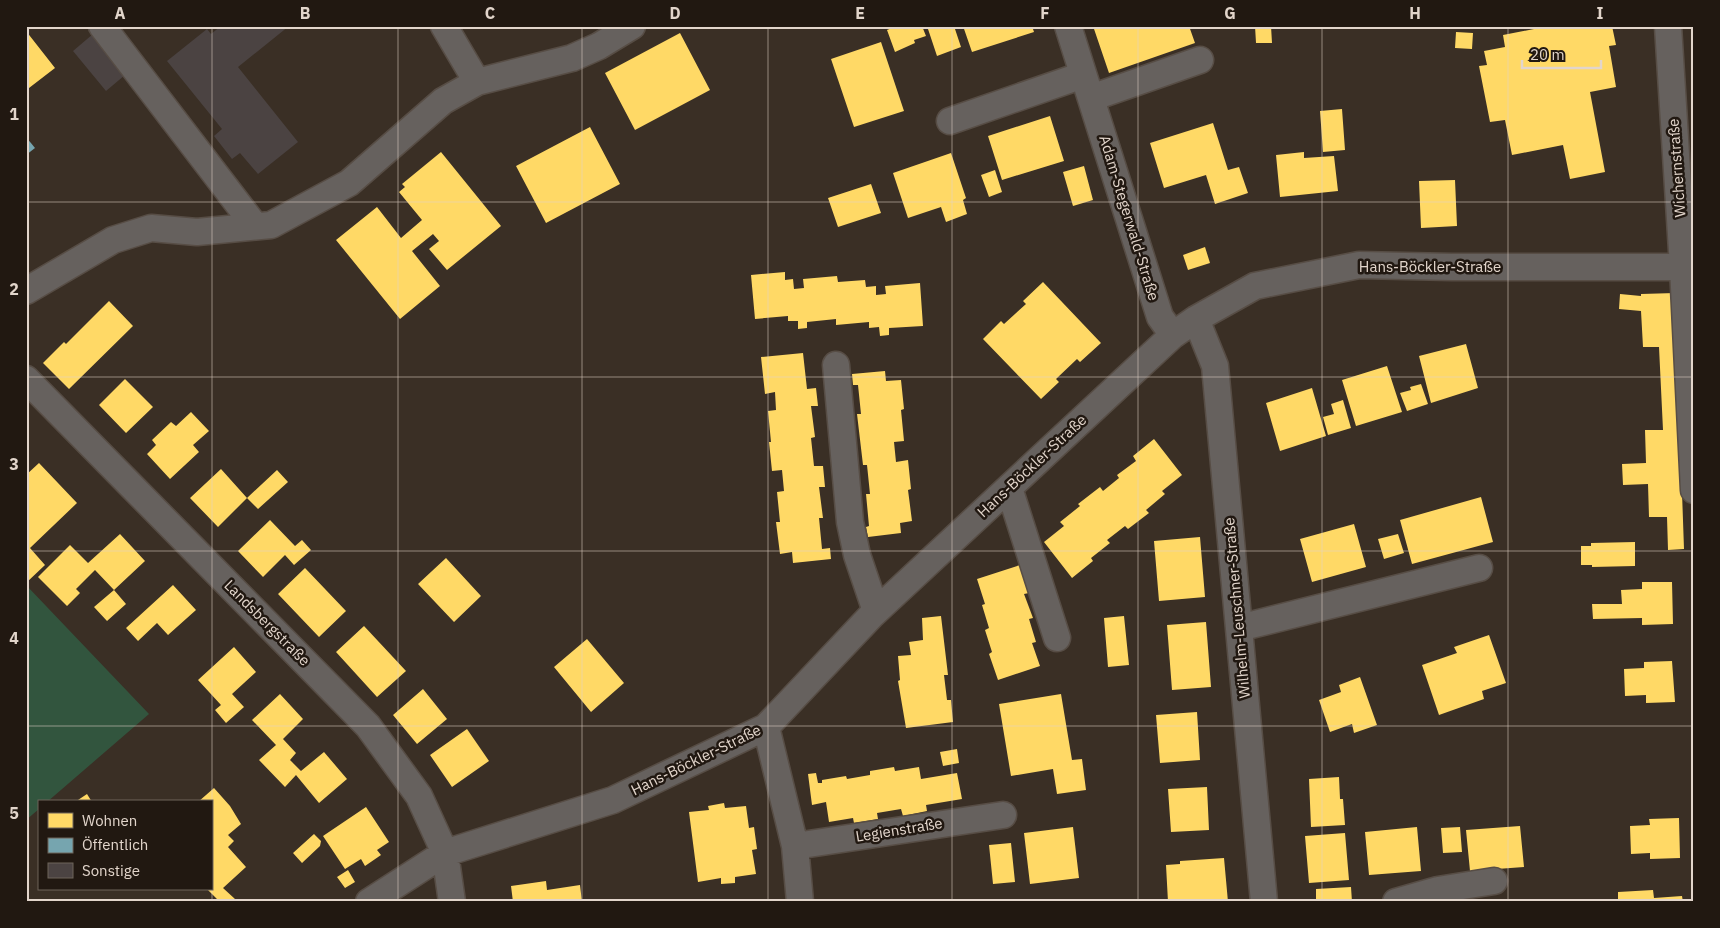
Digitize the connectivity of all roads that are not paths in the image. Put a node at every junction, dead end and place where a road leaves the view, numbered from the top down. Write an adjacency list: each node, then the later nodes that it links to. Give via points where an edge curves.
1 (102, 26): 10 (street)
2 (444, 26): 7 (street)
3 (632, 26): 7 (street, via 572,58)
4 (1068, 26): 8 (street, Adam-Stegerwald-Straße)
5 (1668, 26): 11 (street, Wichernstraße)
6 (1200, 60): 8 (street)
7 (477, 82): 10 (street, via 443,101 349,184 271,224)
8 (1087, 86): 9 (street); 14 (street, Adam-Stegerwald-Straße, via 1160,317)
9 (950, 121)
10 (255, 226): 12 (street, via 197,232 151,228 113,240)
11 (1683, 267): 13 (street, Hans-Böckler-Straße, via 1359,265 1255,286); 17 (street, Wichernstraße)
12 (26, 292)
13 (1196, 319): 14 (street, Hans-Böckler-Straße); 22 (street, Wilhelm-Leuschner-Straße, via 1215,366)
14 (1173, 335): 18 (street, Hans-Böckler-Straße)
15 (836, 365): 21 (street, via 850,522)
16 (26, 379): 27 (street, Landsbergstraße, via 368,726 419,796)
17 (1694, 478): 19 (street, Wichernstraße)
18 (1009, 488): 21 (street, Hans-Böckler-Straße); 23 (street)
19 (1694, 490)
20 (1479, 568): 22 (street)
21 (876, 612): 24 (street, Hans-Böckler-Straße)
22 (1239, 628): 32 (street, Wilhelm-Leuschner-Straße)
23 (1057, 638)
24 (766, 727): 26 (street); 27 (street, Hans-Böckler-Straße, via 613,800)
25 (1003, 814): 26 (street, Legienstraße)
26 (795, 846): 31 (street)
27 (445, 853): 29 (street, Hans-Böckler-Straße); 30 (street, Landsbergstraße)
28 (1494, 881): 33 (street, via 1438,890)
29 (369, 902)
30 (452, 902)
31 (800, 902)
32 (1264, 902)
33 (1396, 902)

